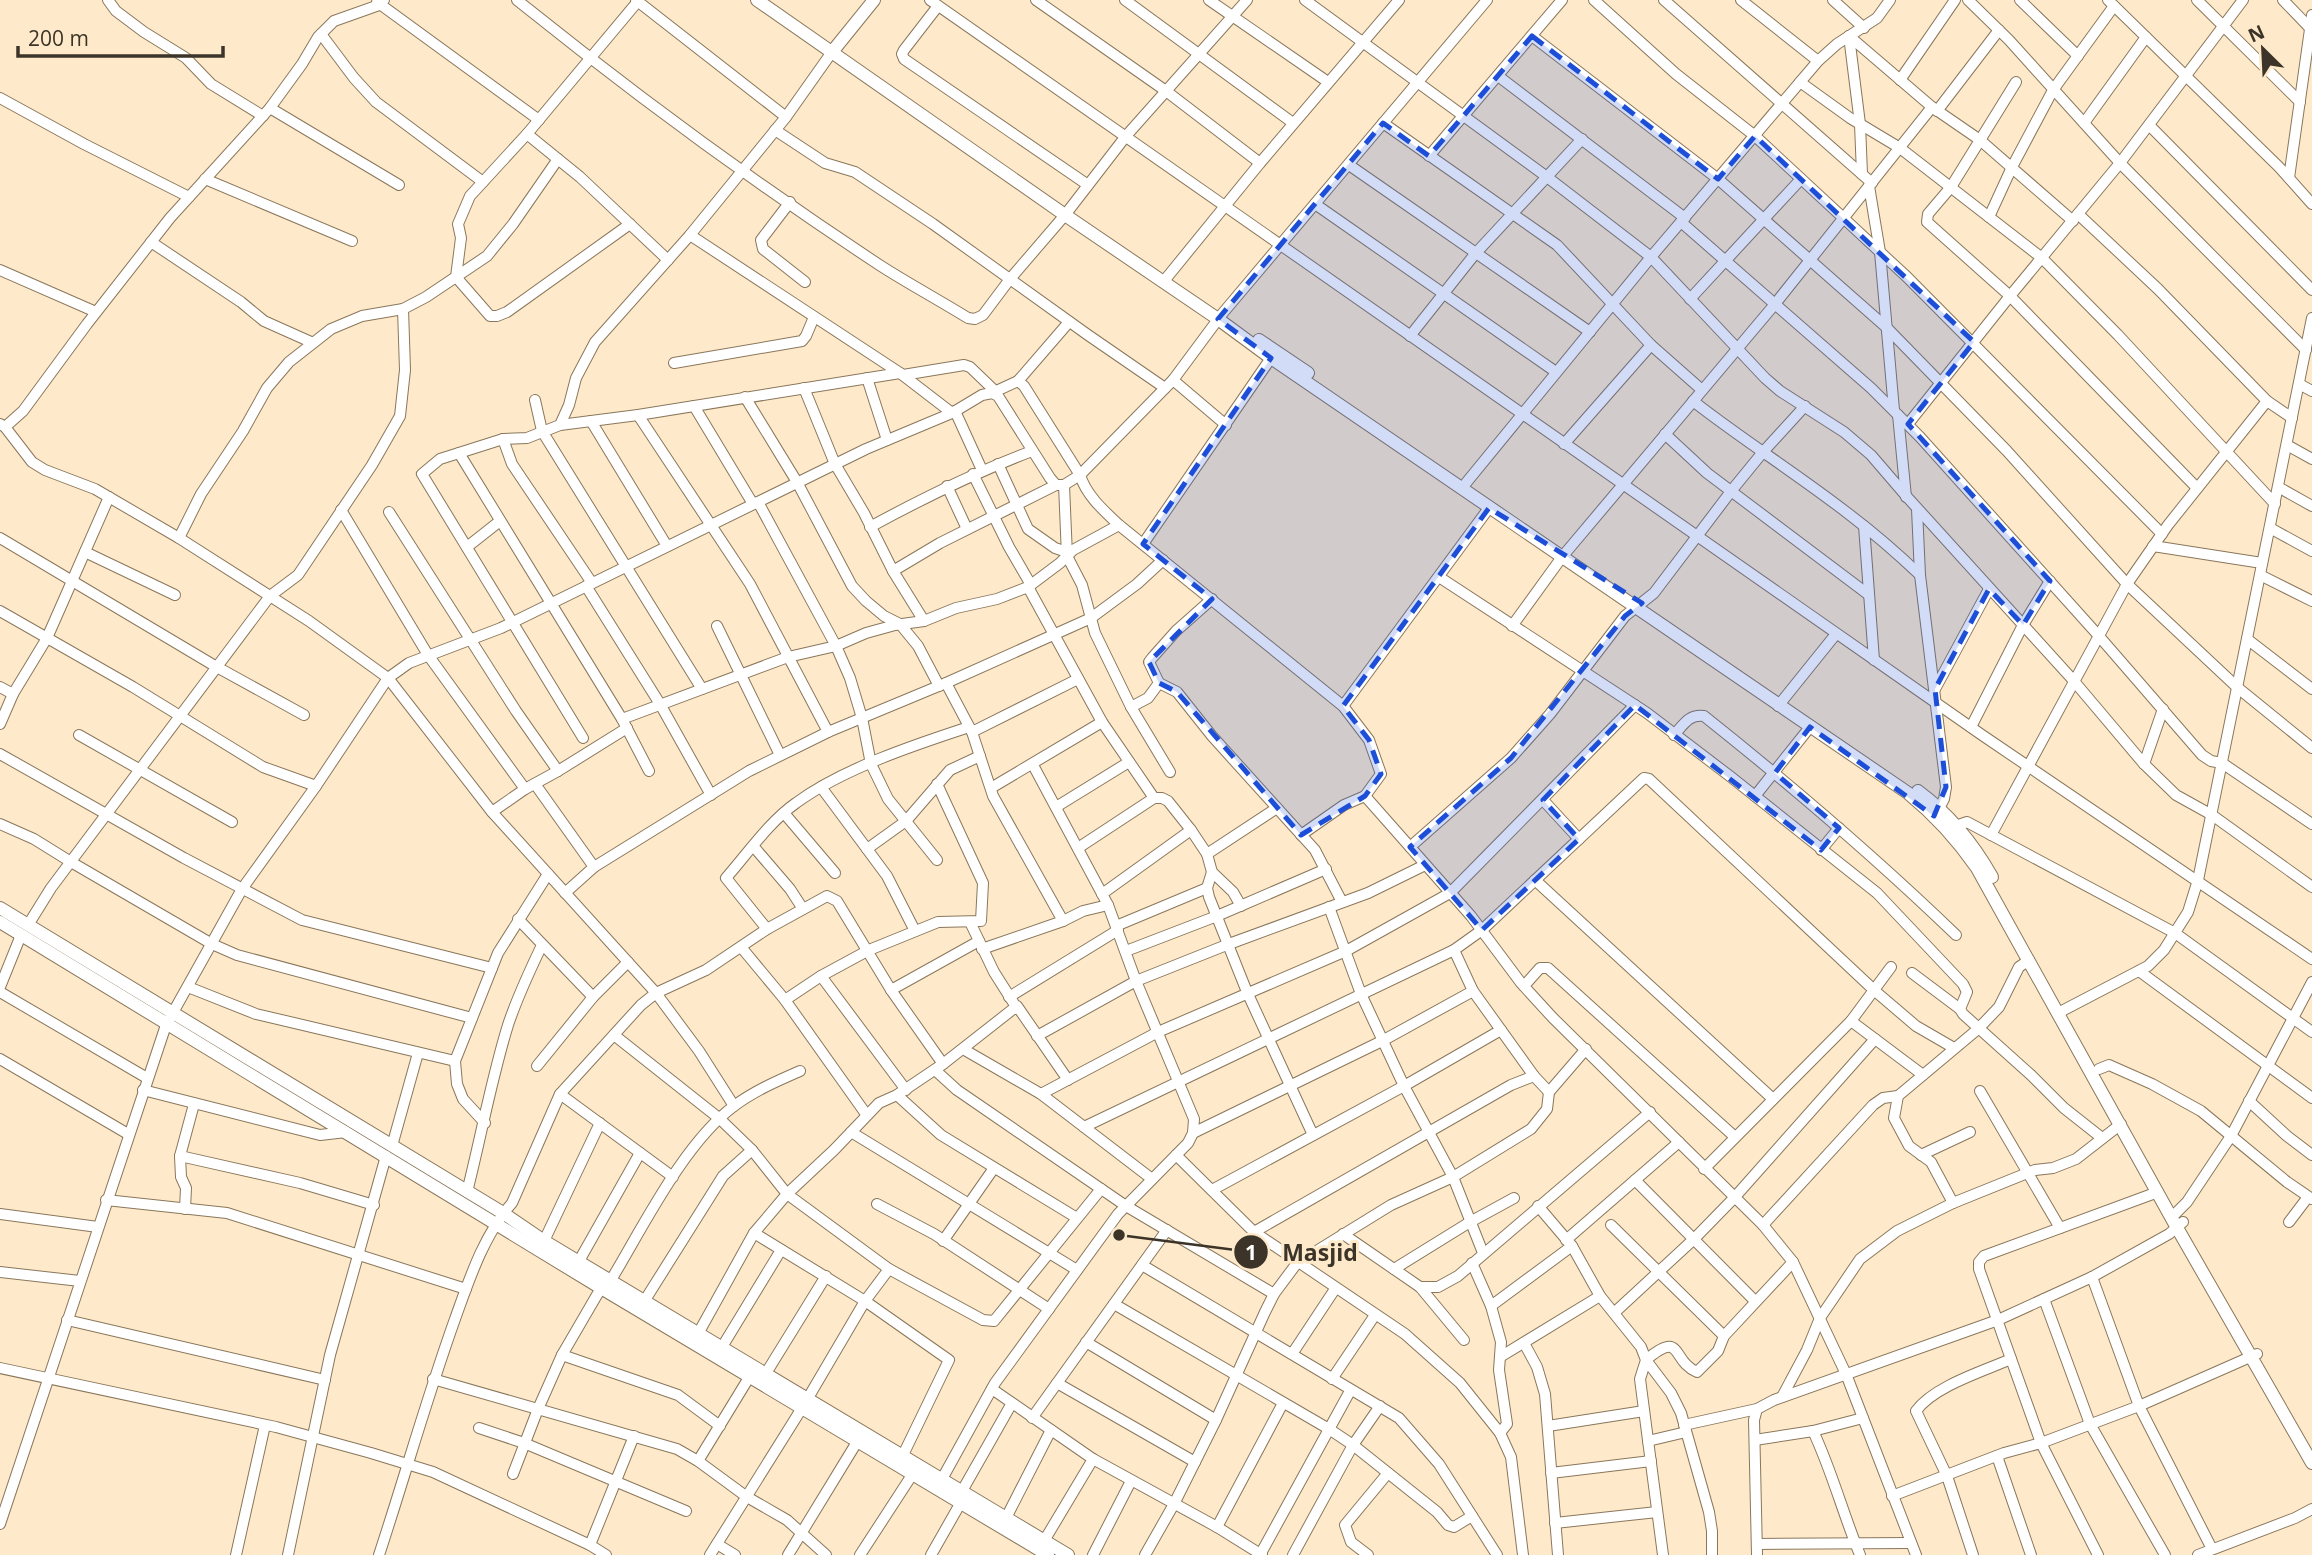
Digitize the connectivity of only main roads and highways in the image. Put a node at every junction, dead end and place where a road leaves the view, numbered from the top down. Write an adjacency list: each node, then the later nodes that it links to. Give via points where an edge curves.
1 (757, 0): 4 (main road)
2 (769, 0): 4 (main road)
3 (874, 0): 4 (main road)
4 (834, 50): 5 (main road)
5 (1220, 317): 6 (main road); 6 (main road, via 1271,358)
6 (1564, 555): 7 (main road)
7 (1780, 703): 8 (main road); 8 (main road, via 1912,786)
8 (1937, 812): 9 (main road)
9 (1951, 827): 13 (main road); 13 (main road, via 1972,844)
10 (0, 908): 12 (main road)
11 (0, 922): 12 (main road)
12 (25, 930): 14 (main road)
13 (2062, 1011): 17 (main road, via 2099,1069); 17 (main road, via 2158,1192)
14 (169, 1019): 15 (main road); 15 (main road, via 346,1132)
15 (389, 1151): 16 (main road); 16 (main road, via 467,1192)
16 (500, 1219): 18 (main road); 18 (main road, via 579,1261)
17 (2177, 1219): 19 (main road)
18 (606, 1284): 20 (main road); 20 (main road, via 645,1300 699,1332)
19 (2254, 1356): 22 (main road); 23 (main road)
20 (758, 1375): 21 (main road)
21 (805, 1403): 24 (main road, via 857,1442); 24 (main road, via 903,1455 942,1479)
22 (2312, 1448)
23 (2312, 1463)
24 (961, 1498): 25 (main road); 25 (main road, via 1006,1518)
25 (1041, 1550): 26 (main road)
26 (1068, 1555)

